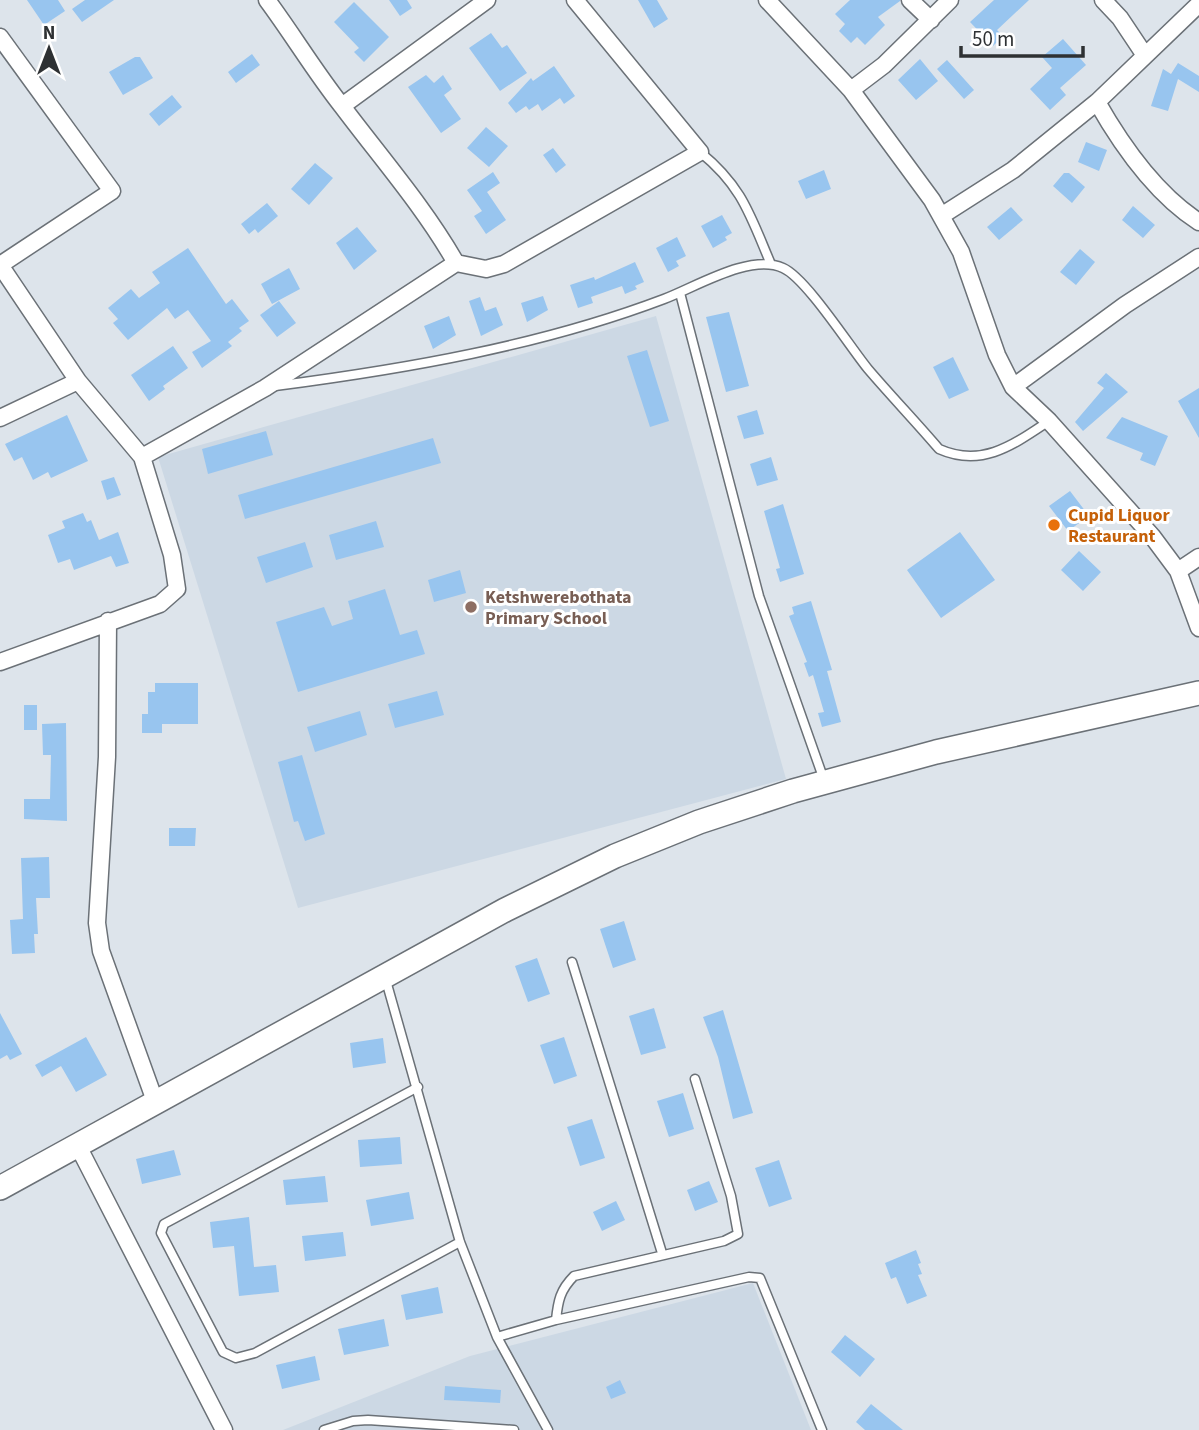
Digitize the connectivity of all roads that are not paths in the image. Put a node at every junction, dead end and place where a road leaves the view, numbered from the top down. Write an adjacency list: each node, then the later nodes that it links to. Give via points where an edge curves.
1 (267, 0): 14 (street)
2 (486, 0): 14 (street)
3 (575, 0): 15 (street)
4 (767, 0): 12 (street)
5 (910, 0): 9 (street)
6 (950, 0): 9 (street)
7 (1103, 0): 11 (street)
8 (1199, 4): 11 (street)
9 (931, 20): 12 (street)
10 (0, 37): 21 (street, via 112,191)
11 (1144, 54): 13 (street)
12 (851, 90): 16 (street)
13 (1097, 103): 16 (street, via 1013,170); 17 (street, via 1177,208)
14 (342, 106): 20 (street)
15 (701, 152): 19 (lane, via 739,191); 20 (street, via 504,264 486,269)
16 (941, 216): 24 (street, via 961,252)
17 (1199, 222)
18 (1199, 257): 24 (street)
19 (770, 262): 22 (lane, via 748,265); 27 (lane, via 787,270 803,286 939,449 953,455 987,456 1007,449)
20 (456, 263): 25 (street)
21 (0, 265): 23 (street)
22 (680, 293): 25 (lane, via 632,311 423,365); 35 (lane, via 759,596)
23 (78, 381): 26 (street); 28 (street)
24 (1013, 387): 27 (street)
25 (265, 388): 28 (street)
26 (0, 418)
27 (1049, 421): 30 (street)
28 (142, 457): 31 (street, via 172,555 177,589 160,604)
29 (1199, 558): 30 (street)
30 (1178, 571): 32 (street)
31 (108, 621): 33 (street); 40 (street, via 107,757 97,923 101,951)
32 (1199, 628)
33 (0, 662)
34 (1199, 693): 35 (street, via 936,752)
35 (825, 783): 37 (street, via 699,822 615,856)
36 (572, 962): 44 (lane)
37 (385, 977): 39 (lane); 40 (street)
38 (695, 1079): 44 (lane, via 740,1230 733,1238)
39 (418, 1087): 43 (lane); 43 (lane, via 164,1224 161,1233 223,1352 236,1359)
40 (155, 1101): 41 (street)
41 (78, 1146): 42 (street); 47 (street)
42 (0, 1188)
43 (460, 1242): 46 (lane)
44 (662, 1253): 45 (lane, via 574,1276 558,1297)
45 (556, 1321): 46 (lane); 51 (lane, via 661,1295 760,1278)
46 (497, 1337): 50 (lane)
47 (223, 1430)
48 (324, 1430): 49 (lane, via 368,1420)
49 (514, 1430)
50 (548, 1430)
51 (822, 1430)

